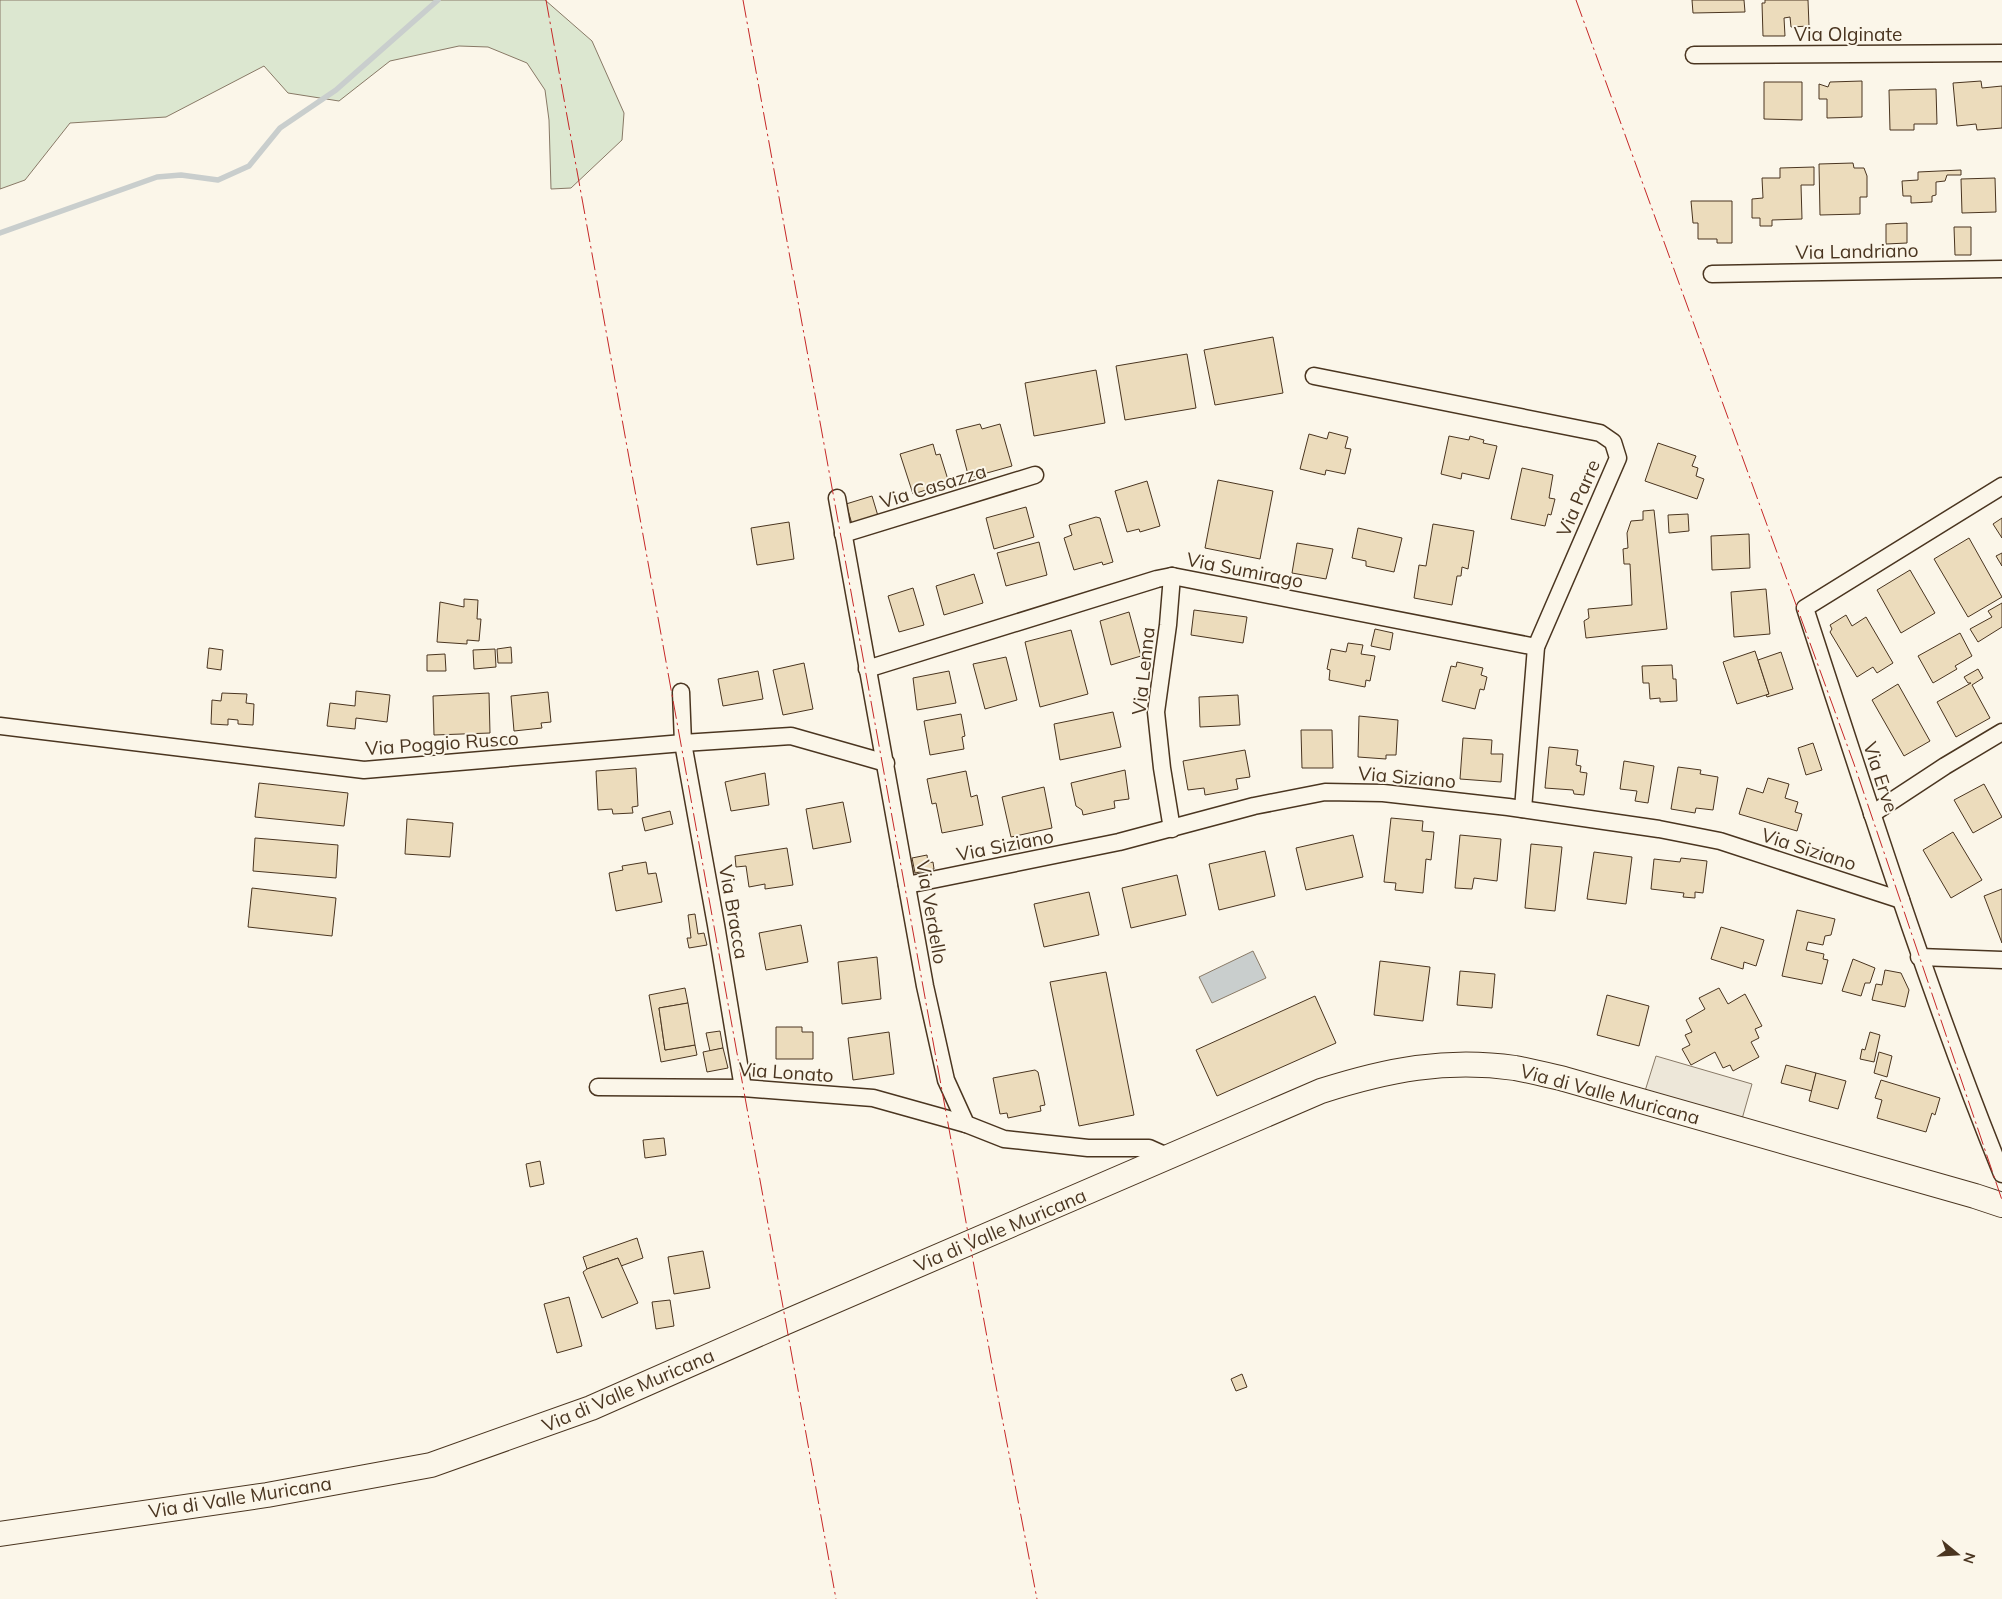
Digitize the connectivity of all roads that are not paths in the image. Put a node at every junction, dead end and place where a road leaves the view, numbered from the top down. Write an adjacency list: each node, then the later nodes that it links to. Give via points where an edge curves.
1 (2002, 53): 2 (street, Via Olginate)
2 (1694, 55)
3 (2002, 269): 4 (street, Via Landriano)
4 (1712, 274)
5 (1314, 376): 11 (street, Via Parre, via 1600,433 1613,442 1618,458)
6 (1036, 475): 9 (street, Via Casazza)
7 (2002, 486): 19 (street, Via Erve, via 1805,608)
8 (837, 498): 9 (street, Via Verdello)
9 (843, 534): 12 (street, Via Verdello)
10 (1172, 576): 11 (street, Via Sumirago); 12 (street, Via Sumirago); 20 (street, Via Lenna, via 1156,712)
11 (1536, 647): 18 (street, Via Parre)
12 (867, 669): 17 (street, Via Verdello)
13 (681, 692): 16 (street, Via Bracca)
14 (0, 726): 16 (street, Via Poggio Rusco, via 364,770)
15 (2002, 732): 19 (street)
16 (684, 743): 17 (street, Via Poggio Rusco, via 792,736); 26 (street, Via Bracca)
17 (886, 763): 21 (street, Via Verdello)
18 (1523, 809): 20 (street, Via Siziano, via 1383,793 1325,792 1254,806); 22 (street, Via Siziano, via 1720,841)
19 (1872, 814): 22 (street, Via Erve)
20 (1172, 828): 21 (street, Via Siziano, via 1119,842)
21 (907, 885): 27 (street, Via Verdello, via 946,1080)
22 (1901, 900): 23 (street, Via Erve)
23 (1920, 957): 24 (street); 29 (street, Via Erve)
24 (2002, 960)
25 (598, 1087): 26 (street, Via Lonato)
26 (743, 1088): 27 (street, Via Lonato, via 873,1098)
27 (966, 1124): 28 (street, via 1004,1139 1088,1148 1149,1148)
28 (1168, 1157): 30 (street, Via di Valle Muricana, via 1321,1091 1359,1079 1398,1070 1470,1064 1515,1068 1564,1079); 31 (street, Via di Valle Muricana, via 591,1408 431,1465 267,1495)
29 (2002, 1174)
30 (2002, 1205)
31 (0, 1534)

